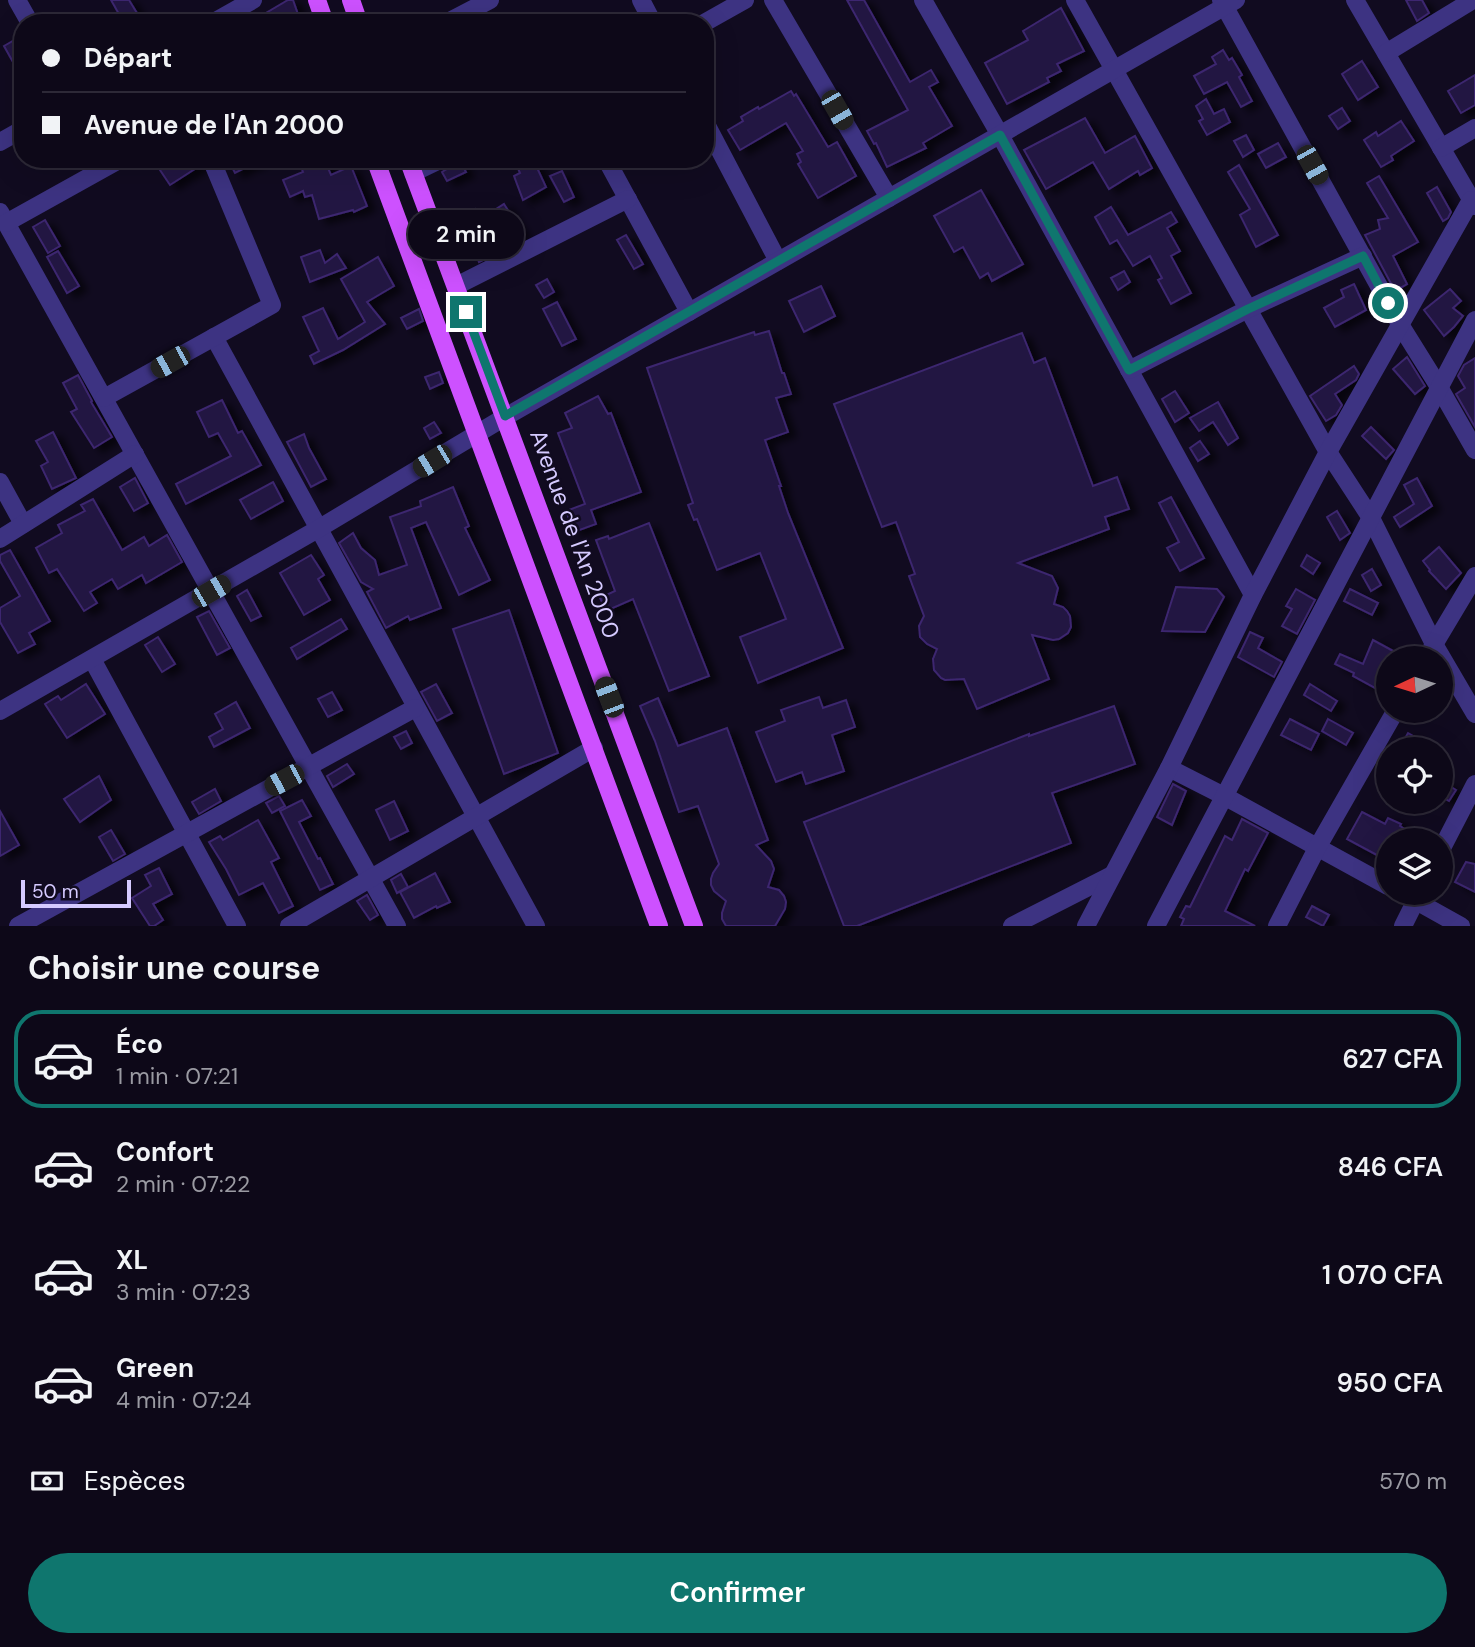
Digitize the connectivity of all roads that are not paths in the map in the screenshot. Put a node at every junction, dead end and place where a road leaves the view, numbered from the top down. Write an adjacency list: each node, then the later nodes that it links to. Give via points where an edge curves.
1 (253, 0): 10 (street)
2 (490, 0): 11 (street)
3 (745, 0): 12 (street)
4 (773, 0): 24 (street)
5 (923, 0): 16 (street)
6 (1075, 0): 14 (street)
7 (1355, 0): 13 (street)
8 (1473, 0): 13 (street)
9 (1227, 2): 14 (street); 28 (street)
10 (228, 14)
11 (463, 14)
12 (714, 17)
13 (1386, 53): 18 (street)
14 (1114, 70): 16 (street); 31 (street)
15 (1475, 128): 18 (street)
16 (1000, 135): 24 (street); 36 (street)
17 (714, 139): 29 (street)
18 (1441, 148): 26 (street)
19 (103, 168): 27 (street)
20 (215, 168): 35 (street, via 272,306)
21 (378, 168): 40 (main road)
22 (412, 168): 30 (main road, Avenue de l'An 2000)
23 (611, 168): 25 (street)
24 (889, 198): 29 (street)
25 (628, 199): 30 (street); 32 (street)
26 (1473, 203): 34 (street)
27 (3, 218): 38 (street)
28 (1363, 256): 31 (street); 34 (street)
29 (778, 261): 32 (street)
30 (456, 286): 39 (main road, Avenue de l'An 2000)
31 (1248, 309): 36 (street); 42 (street)
32 (689, 312): 39 (street)
33 (1475, 320): 37 (street)
34 (1401, 326): 37 (street); 42 (street)
35 (214, 337): 38 (street); 47 (street)
36 (1129, 370): 51 (street)
37 (1439, 387): 41 (street); 45 (street)
38 (104, 398): 43 (street)
39 (505, 416): 40 (street); 80 (main road, Avenue de l'An 2000)
40 (478, 433): 47 (street); 60 (main road)
41 (1475, 450)
42 (1328, 452): 45 (street); 51 (street)
43 (135, 454): 46 (street); 50 (street)
44 (0, 482): 46 (street)
45 (1371, 518): 52 (street); 64 (street)
46 (23, 524): 48 (street)
47 (318, 529): 50 (street); 56 (street)
48 (0, 539)
49 (1475, 576): 53 (street)
50 (211, 591): 54 (street); 61 (street)
51 (1253, 595): 62 (street)
52 (1428, 646)
53 (1433, 646)
54 (92, 659): 57 (street); 67 (street)
55 (1453, 683): 58 (street)
56 (415, 708): 61 (street); 65 (street)
57 (0, 711)
58 (1475, 714)
59 (1389, 723): 68 (street)
60 (594, 748): 65 (street); 79 (main road)
61 (308, 766): 67 (street); 70 (street)
62 (1169, 768): 64 (street); 69 (street)
63 (1475, 784): 66 (street)
64 (1224, 796): 68 (street); 83 (street)
65 (476, 816): 70 (street); 78 (street)
66 (1452, 828)
67 (186, 834): 74 (street); 75 (street)
68 (1317, 848): 71 (street); 84 (street)
69 (1112, 875): 81 (street); 82 (street)
70 (370, 878): 76 (street); 77 (street)
71 (1376, 880)
72 (1409, 905): 85 (street)
73 (1428, 905): 86 (street)
74 (18, 926)
75 (237, 926)
76 (289, 926)
77 (397, 926)
78 (536, 926)
79 (659, 926)
80 (694, 926)
81 (1012, 926)
82 (1086, 926)
83 (1156, 926)
84 (1277, 926)
85 (1403, 926)
86 (1461, 926)

